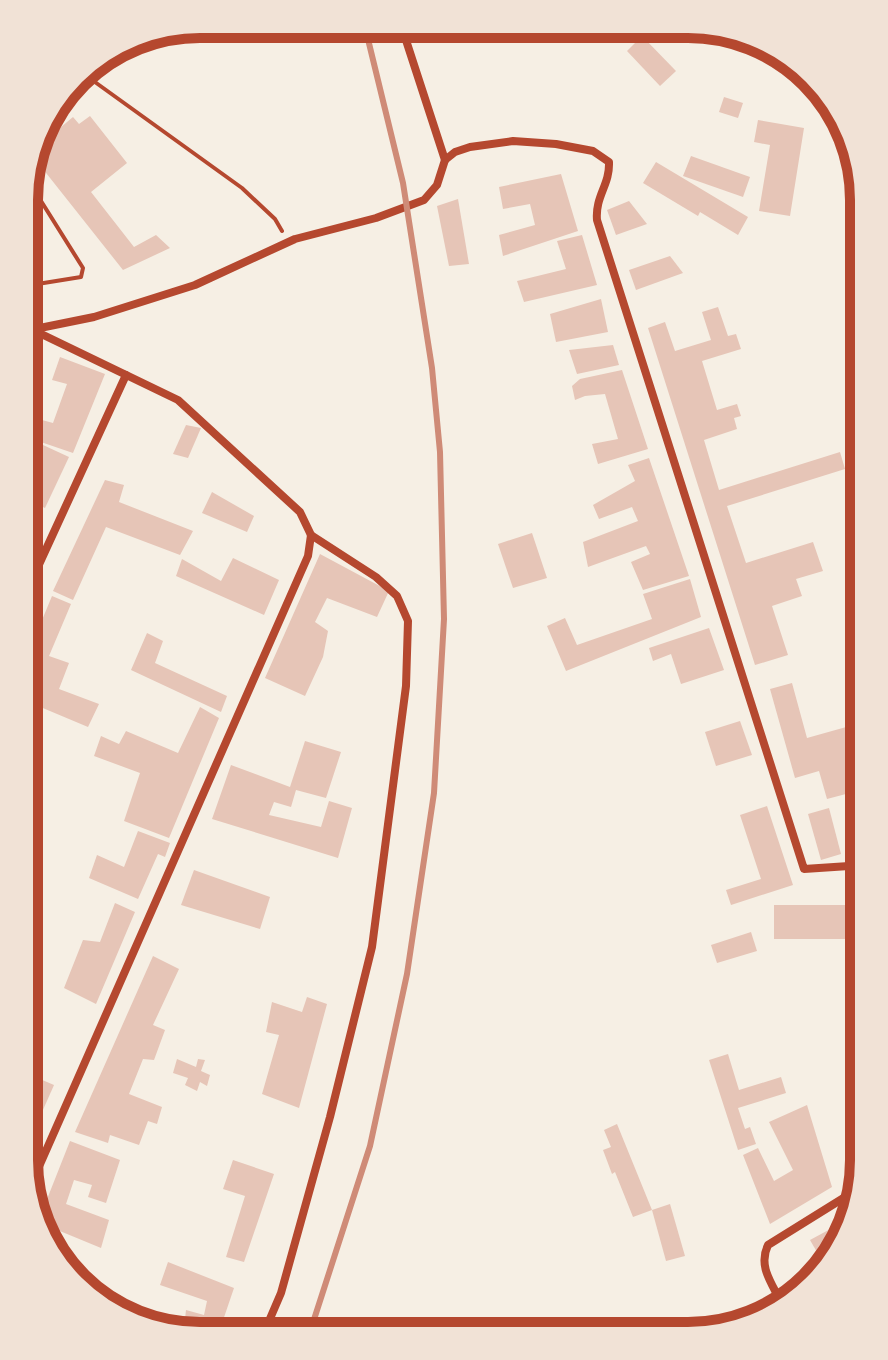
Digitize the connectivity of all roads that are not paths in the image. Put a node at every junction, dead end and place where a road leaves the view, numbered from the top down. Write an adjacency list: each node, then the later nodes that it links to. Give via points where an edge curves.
1 (405, 38): 2 (street)
2 (445, 160): 3 (street, via 437,185 424,200 295,239 195,285 94,317); 8 (street, via 470,147 513,141 593,151 609,162 610,179 595,206 597,220 804,869)
3 (38, 328)
4 (38, 334): 5 (street)
5 (126, 375): 6 (street, via 178,400 300,512); 7 (street)
6 (311, 535): 9 (street, via 308,556); 12 (street, via 397,596 408,621 406,686 372,947 330,1117)
7 (38, 567)
8 (850, 866)
9 (38, 1169)
10 (845, 1197): 11 (street, via 768,1245 764,1269)
11 (777, 1294)
12 (269, 1322)

